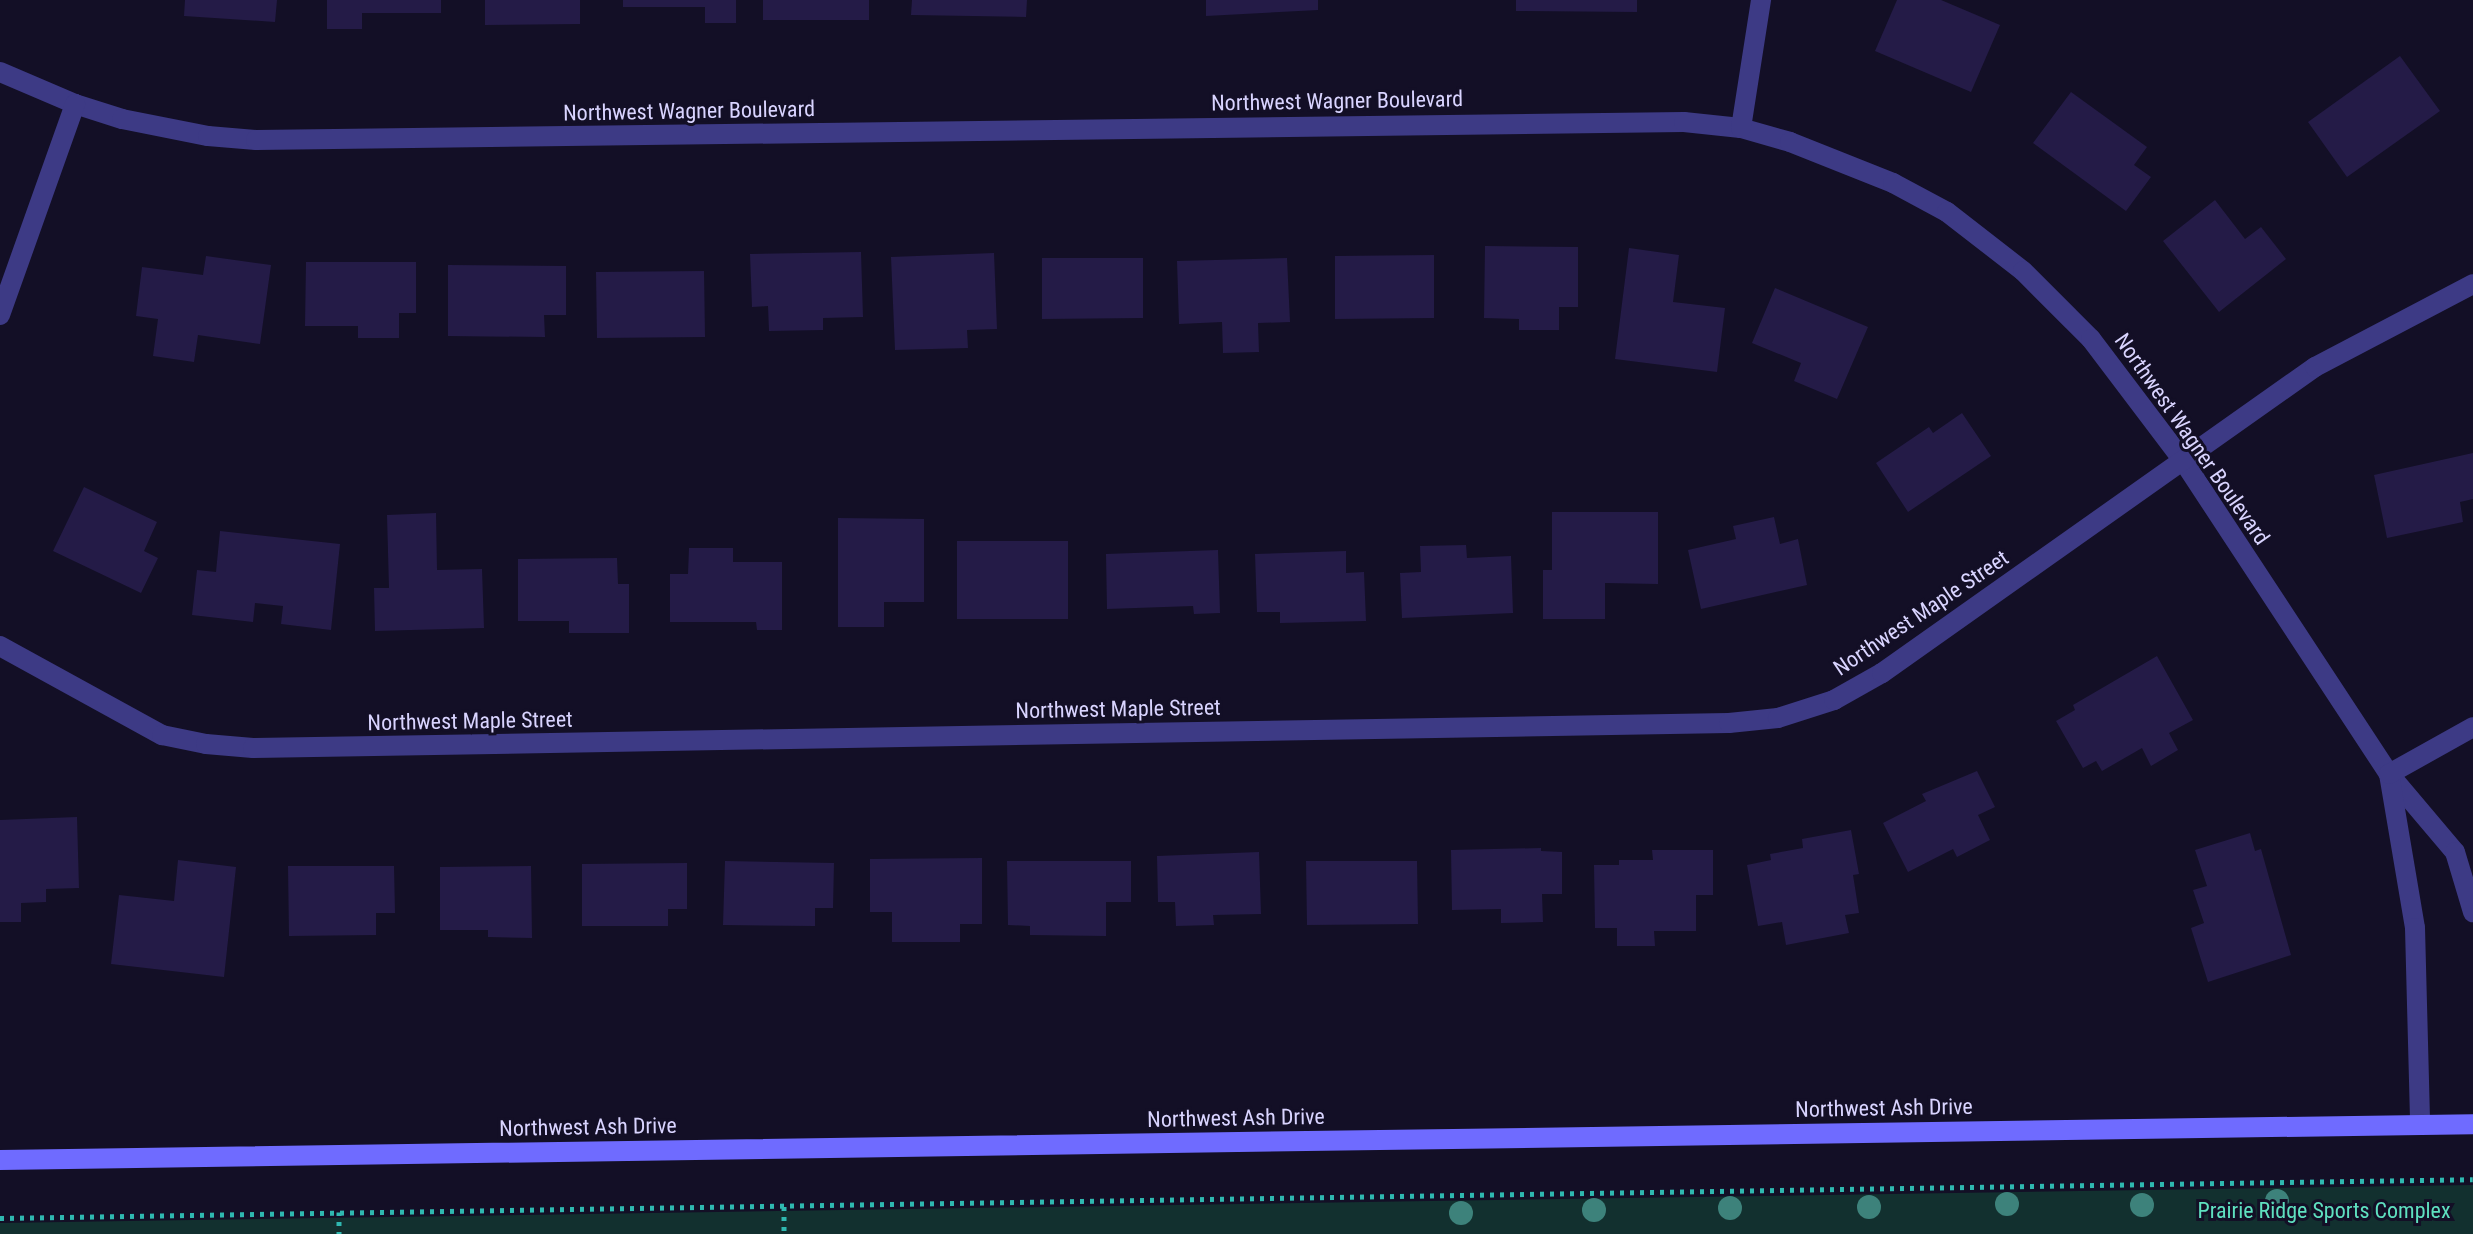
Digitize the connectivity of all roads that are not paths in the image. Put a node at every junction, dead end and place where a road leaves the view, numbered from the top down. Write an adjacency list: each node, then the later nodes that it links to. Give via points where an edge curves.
1 (1761, 0): 4 (street)
2 (0, 72): 3 (street, Northwest Wagner Boulevard)
3 (75, 104): 4 (street, Northwest Wagner Boulevard, via 177,130 256,140 1491,122 1684,122); 6 (street)
4 (1741, 128): 7 (street, Northwest Wagner Boulevard, via 1893,183 1947,212 2023,271 2091,339)
5 (2473, 284): 7 (street, Northwest Maple Street, via 2315,367)
6 (0, 315)
7 (2184, 462): 8 (street, Northwest Maple Street, via 1882,673 1834,700 1778,718 1729,723 241,748 162,735); 10 (street, Northwest Wagner Boulevard)
8 (0, 646)
9 (2473, 727): 10 (street)
10 (2389, 774): 11 (street, Northwest Wagner Boulevard, via 2455,852); 12 (street, Northwest Wagner Boulevard, via 2415,928)
11 (2473, 912)
12 (2420, 1124): 13 (street, Northwest Ash Drive); 14 (street, Northwest Ash Drive)
13 (2473, 1124)
14 (0, 1160)

